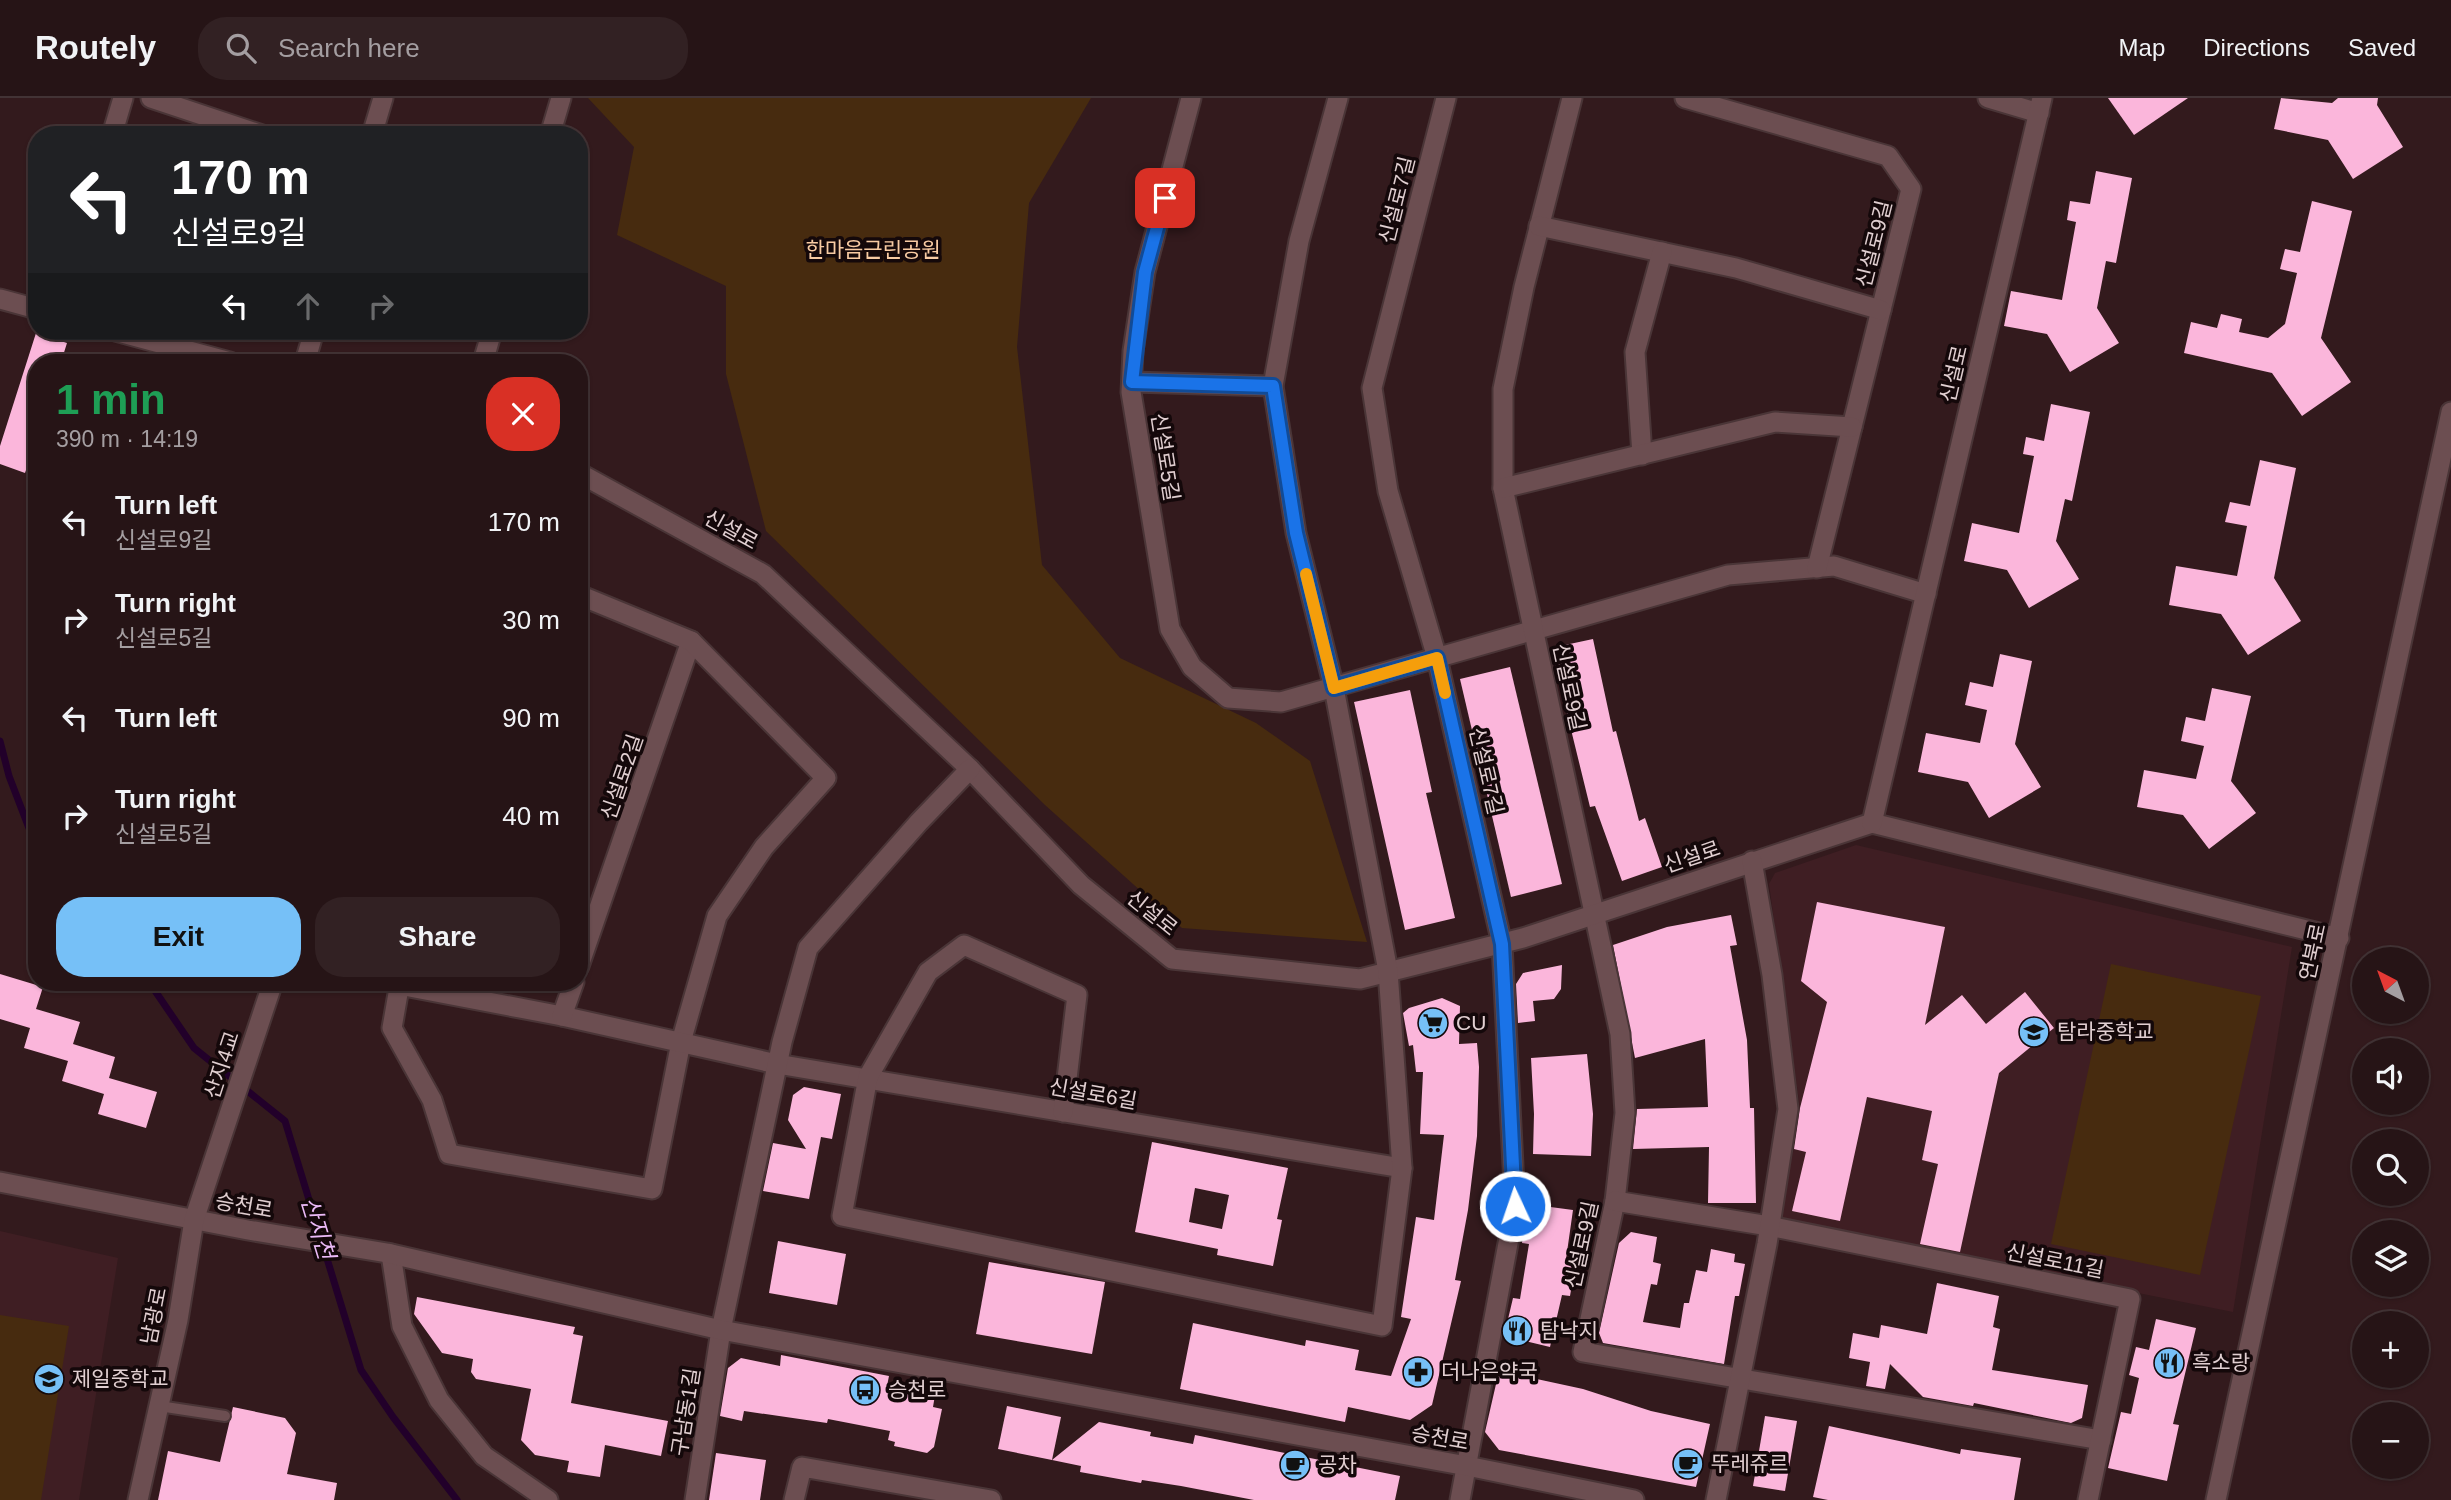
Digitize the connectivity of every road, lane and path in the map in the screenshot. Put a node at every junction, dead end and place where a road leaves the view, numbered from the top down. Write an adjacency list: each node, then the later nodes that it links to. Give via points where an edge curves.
1 (123, 98): 12 (street)
2 (151, 98): 13 (street)
3 (383, 98): 14 (street)
4 (561, 98): 15 (street)
5 (1192, 98): 23 (street, 신설로5길, via 1145,272)
6 (1338, 98): 24 (street, via 1299,241)
7 (1446, 98): 36 (street, 신설로7길, via 1372,388 1388,491)
8 (1572, 98): 16 (street, 신설로9길)
9 (1685, 98): 20 (street, 신설로9길, via 1888,156 1912,189)
10 (1988, 98): 11 (street)
11 (2041, 106): 32 (street, 신설로)
12 (115, 126)
13 (235, 126)
14 (375, 126)
15 (553, 126)
16 (1539, 226): 17 (street, 신설로9길); 30 (street, 신설로9길, via 1503,389)
17 (1662, 252): 20 (street, 신설로9길); 27 (street, via 1635,352)
18 (0, 299): 19 (street)
19 (28, 307)
20 (1881, 310): 26 (street, 신설로9길)
21 (148, 340): 22 (street)
22 (200, 354)
23 (1132, 382): 24 (street); 37 (street, 신설로5길, via 1170,629 1192,667 1228,698 1281,702)
24 (1273, 386): 37 (street, via 1296,533)
25 (2451, 412): 28 (street, 연북로)
26 (1852, 427): 27 (street, via 1775,422); 31 (street, 신설로9길)
27 (1642, 455): 30 (street)
28 (2444, 477): 42 (street, 연북로)
29 (588, 478): 38 (street, 신설로, via 763,574)
30 (1503, 488): 34 (street, 신설로9길)
31 (1817, 568): 32 (street, 신설로9길, via 1834,566); 34 (street, 신설로9길, via 1728,575)
32 (1926, 594): 39 (street, 신설로)
33 (588, 599): 35 (street)
34 (1533, 631): 36 (street, 신설로9길); 41 (street, 신설로9길)
35 (691, 640): 43 (street, 신설로2길); 51 (street, via 825,778 764,847 717,916)
36 (1437, 658): 37 (street, 신설로9길); 44 (street, 신설로7길)
37 (1334, 688): 45 (street)
38 (970, 769): 45 (street, 신설로, via 1081,885 1172,959 1360,979); 52 (street, 구남동1길, via 808,948)
39 (1872, 823): 40 (street, 신설로); 42 (street)
40 (1752, 861): 41 (street, 신설로); 60 (street, via 1788,1110)
41 (1594, 914): 44 (street, 신설로); 58 (street, 신설로9길, via 1620,1034 1625,1113)
42 (2339, 938): 77 (street, 연북로)
43 (588, 940)
44 (1502, 944): 45 (street, 신설로); 67 (street, 신설로7길, via 1515,1206)
45 (1388, 971): 56 (street)
46 (270, 991): 55 (street, 산지4교)
47 (399, 991): 51 (street, via 392,1028 432,1100 449,1154 652,1189)
48 (439, 991): 50 (street)
49 (571, 991): 50 (street)
50 (562, 1016): 51 (street)
51 (681, 1042): 52 (street)
52 (777, 1064): 53 (street, 신설로6길); 62 (street, 구남동1길)
53 (868, 1077): 54 (street, 신설로6길); 54 (street, via 928,972 964,945 1077,995); 56 (street, via 842,1216 1382,1326)
54 (1063, 1112): 56 (street, 신설로6길)
55 (221, 1143): 59 (street, 남광로)
56 (1402, 1168)
57 (0, 1182): 59 (street, 승천로)
58 (1615, 1201): 60 (street); 63 (street, 신설로9길, via 1583,1352)
59 (194, 1220): 61 (street, 승천로); 64 (street, 남광로)
60 (1769, 1226): 63 (street); 66 (street, 신설로11길, via 2130,1299)
61 (389, 1254): 62 (street, 승천로); 69 (street, via 402,1325 439,1400 484,1455)
62 (721, 1330): 67 (street, 승천로); 70 (street, 구남동1길)
63 (1740, 1379): 66 (street, 신설로9길); 75 (street)
64 (159, 1406): 65 (lane); 68 (street, 남광로)
65 (225, 1416)
66 (2101, 1440): 76 (street, 신설로11길)
67 (1467, 1466): 73 (street, 신설로7길); 74 (street, 승천로)
68 (138, 1500)
69 (548, 1500)
70 (695, 1500)
71 (794, 1500): 72 (street, via 802,1466)
72 (990, 1500)
73 (1460, 1500)
74 (1634, 1500)
75 (1717, 1500)
76 (2088, 1500)
77 (2216, 1500)

